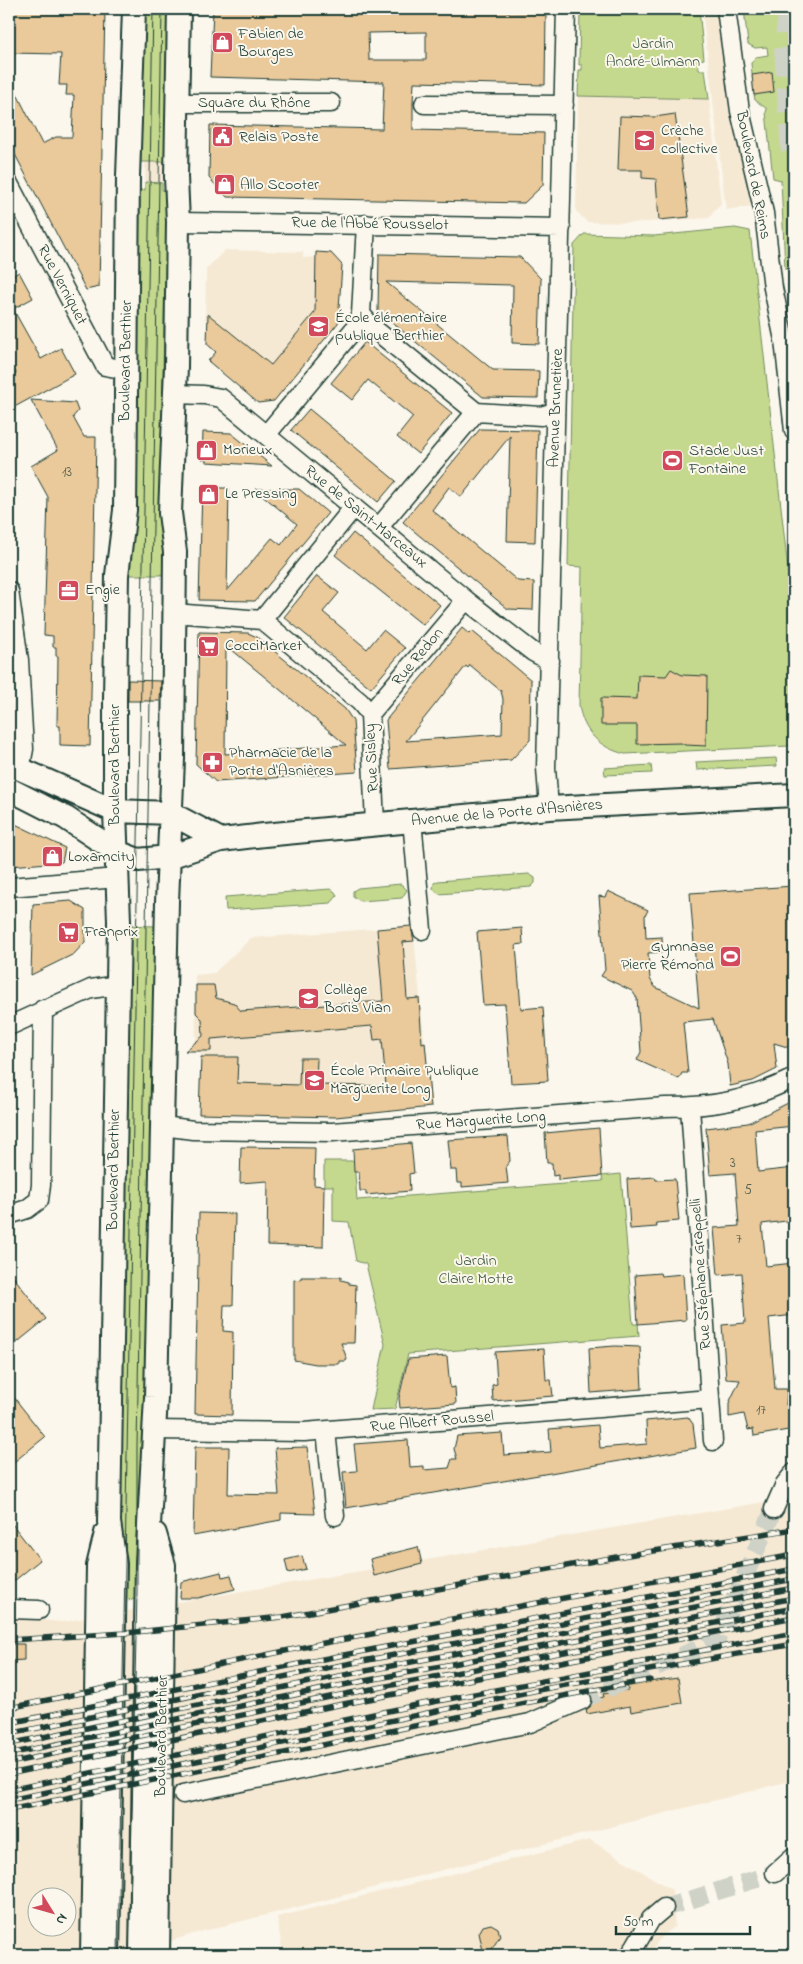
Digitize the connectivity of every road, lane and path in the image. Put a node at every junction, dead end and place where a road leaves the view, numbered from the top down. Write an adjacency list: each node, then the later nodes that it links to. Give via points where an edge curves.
1 (134, 9): 14 (main road, Boulevard Berthier)
2 (179, 9): 5 (main road, Boulevard Berthier)
3 (566, 9): 8 (street, Avenue Brunetière)
4 (726, 9): 18 (street, Boulevard de Reims, via 740,111 764,214 773,288 784,340)
5 (177, 103): 6 (street, Square du Rhône); 10 (main road, Boulevard Berthier)
6 (331, 103)
7 (424, 104): 8 (street)
8 (564, 106): 12 (street, Avenue Brunetière)
9 (9, 184): 14 (street, Rue Verniquet, via 105,366)
10 (178, 222): 11 (street, Rue de l'Abbé Rousselot); 15 (main road, Boulevard Berthier)
11 (366, 224): 12 (street, Rue de l'Abbé Rousselot); 13 (street)
12 (562, 228): 17 (street, Avenue Brunetière)
13 (362, 314): 16 (street, via 372,328); 19 (street, via 355,328)
14 (126, 370): 32 (main road, Boulevard Berthier, via 125,510 117,575)
15 (175, 394): 19 (street, Rue de Saint-Marceaux, via 222,398); 24 (main road, Boulevard Berthier, via 170,513 175,552)
16 (476, 412): 17 (street, via 541,416); 21 (street)
17 (556, 412): 26 (street, Avenue Brunetière)
18 (794, 431)
19 (266, 435): 20 (street, Rue de Saint-Marceaux)
20 (354, 507): 21 (street, Rue de Saint-Marceaux); 25 (street)
21 (380, 527): 23 (street, Rue de Saint-Marceaux)
22 (9, 591): 28 (street, via 20,660 24,749)
23 (466, 600): 26 (street, Rue de Saint-Marceaux, via 533,652); 27 (street, Rue Redon)
24 (174, 613): 25 (street); 33 (main road, Boulevard Berthier)
25 (262, 620): 27 (street, Rue Sisley)
26 (550, 661): 31 (street, Avenue Brunetière, via 546,768)
27 (370, 714): 35 (street, Rue Sisley)
28 (14, 767): 32 (main road)
29 (9, 789): 37 (main road, Avenue de la Porte d'Asnières, via 66,818)
30 (794, 795): 31 (main road, Avenue de la Porte d'Asnières)
31 (549, 808): 34 (main road, Avenue de la Porte d'Asnières)
32 (115, 811): 33 (main road); 37 (main road, Boulevard Berthier)
33 (170, 813): 36 (main road); 38 (main road, Boulevard Berthier)
34 (412, 820): 35 (main road, Avenue de la Porte d'Asnières); 41 (street)
35 (375, 824): 36 (main road, Avenue de la Porte d'Asnières)
36 (220, 840): 38 (main road, Avenue de la Porte d'Asnières)
37 (117, 852): 38 (main road, Avenue de la Porte d'Asnières, via 138,860); 39 (main road, Boulevard Berthier)
38 (169, 857): 47 (main road, Boulevard Berthier)
39 (117, 878): 40 (street); 42 (main road, Boulevard Berthier)
40 (9, 887)
41 (422, 930)
42 (118, 985): 43 (street, via 91,989); 57 (main road, Boulevard Berthier)
43 (43, 1009): 44 (street); 48 (street, via 39,1200 27,1209)
44 (9, 1026)
45 (794, 1078): 46 (street, Rue Marguerite Long, via 741,1100)
46 (690, 1107): 47 (street, Rue Marguerite Long, via 332,1132 193,1130); 49 (street, Rue Stéphane Grappelli)
47 (163, 1126): 50 (main road, Boulevard Berthier)
48 (9, 1215)
49 (710, 1399): 51 (street, Rue Albert Roussel); 52 (street, Rue Stéphane Grappelli)
50 (154, 1430): 51 (street, Rue Albert Roussel); 56 (main road, Boulevard Berthier)
51 (326, 1431): 55 (street)
52 (713, 1441)
53 (794, 1473): 54 (street, via 785,1484)
54 (774, 1509)
55 (334, 1516)
56 (151, 1518): 67 (main road, Boulevard Berthier, via 147,1572); 68 (main road, Boulevard Berthier, via 164,1565)
57 (109, 1522): 65 (main road, Boulevard Berthier, via 98,1566); 66 (main road, Boulevard Berthier, via 115,1564)
58 (9, 1609): 59 (street)
59 (39, 1610)
60 (582, 1700): 61 (street, via 530,1723)
61 (183, 1794)
62 (794, 1856): 63 (street)
63 (775, 1873)
64 (664, 1908): 69 (street, via 651,1919)
65 (92, 1955)
66 (108, 1955)
67 (141, 1955)
68 (158, 1955)
69 (630, 1955)

